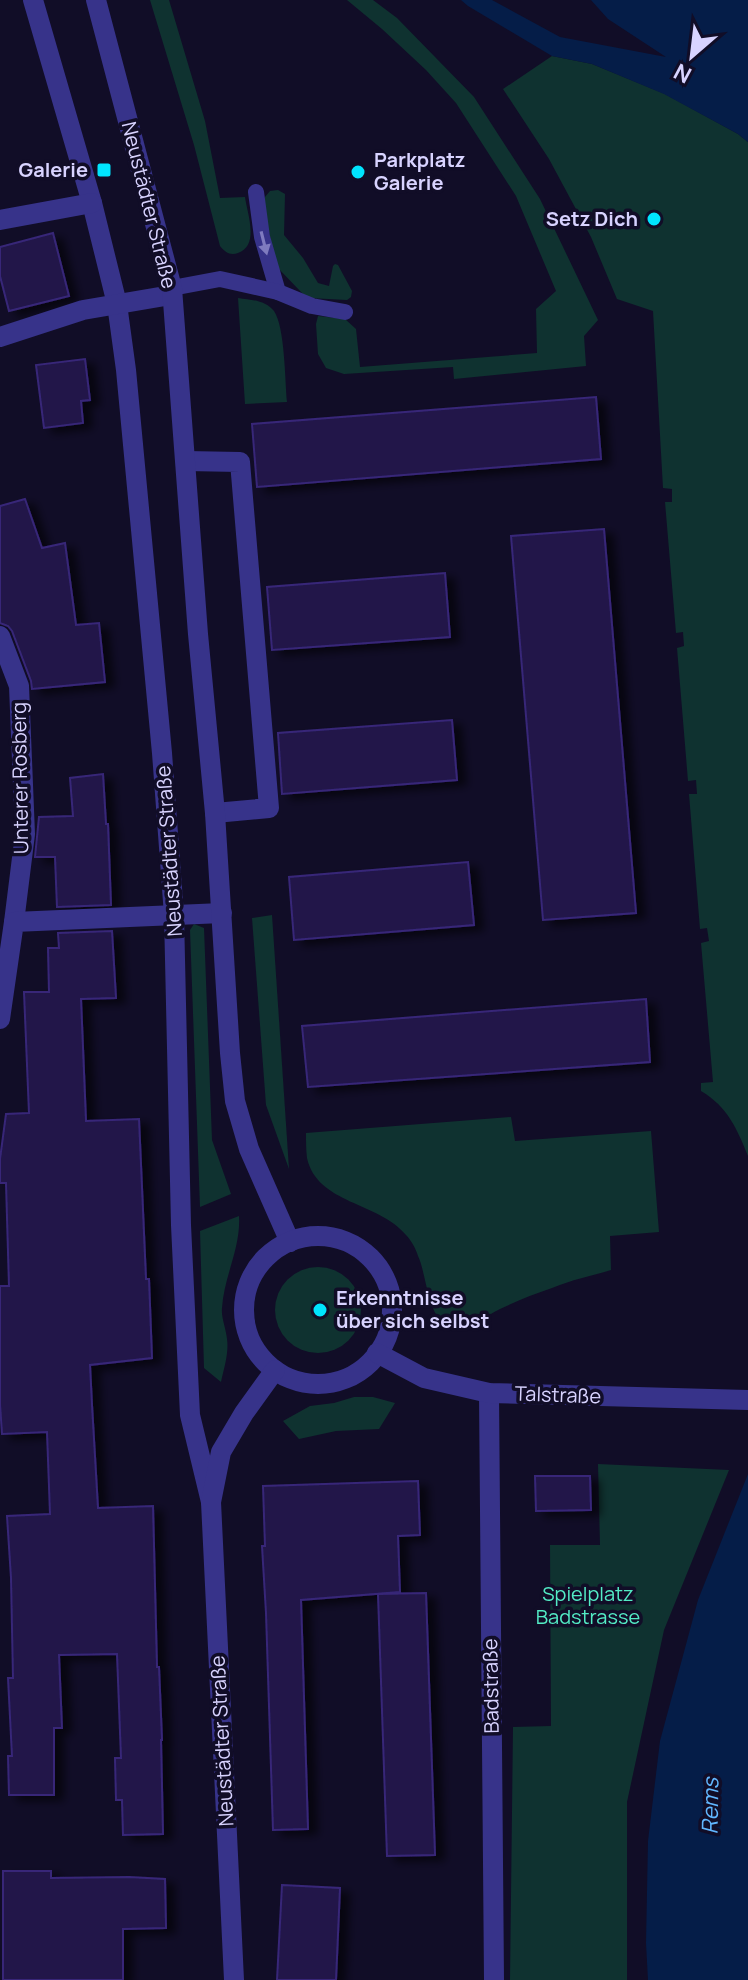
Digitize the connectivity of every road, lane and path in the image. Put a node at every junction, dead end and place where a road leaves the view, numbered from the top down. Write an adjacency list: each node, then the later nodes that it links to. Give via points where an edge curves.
1 (33, 0): 4 (street, Neustädter Straße)
2 (96, 0): 6 (street, Neustädter Straße)
3 (256, 192): 7 (lane, one-way to 7)
4 (92, 203): 5 (street); 8 (street, Neustädter Straße)
5 (0, 220)
6 (172, 291): 7 (lane, via 220,279); 8 (street); 11 (street, Neustädter Straße)
7 (278, 292): 9 (lane)
8 (117, 304): 10 (street); 15 (street, Neustädter Straße)
9 (345, 312)
10 (0, 337)
11 (186, 461): 13 (street, Neustädter Straße); 13 (street, via 240,462 265,743 269,808)
12 (0, 636): 16 (street, Unterer Rosberg, via 19,686 25,834)
13 (215, 813): 14 (street, Neustädter Straße)
14 (222, 913): 15 (street); 18 (street, Neustädter Straße, via 235,1101 249,1149)
15 (174, 915): 16 (street); 23 (street, Neustädter Straße, via 188,1389)
16 (14, 922): 17 (street, Unterer Rosberg)
17 (0, 1019)
18 (290, 1242): 19 (street, via 306,1236 331,1237 372,1259 392,1302 390,1326); 20 (street, via 262,1260 243,1305 246,1330 257,1353)
19 (377, 1353): 20 (street, via 345,1378 322,1384 297,1381); 21 (street, Talstraße, via 424,1378)
20 (275, 1370): 23 (street, Neustädter Straße, via 221,1452)
21 (489, 1393): 22 (street, Talstraße); 25 (street, Badstraße)
22 (748, 1400)
23 (211, 1502): 24 (street, Neustädter Straße)
24 (234, 1980)
25 (494, 1980)

